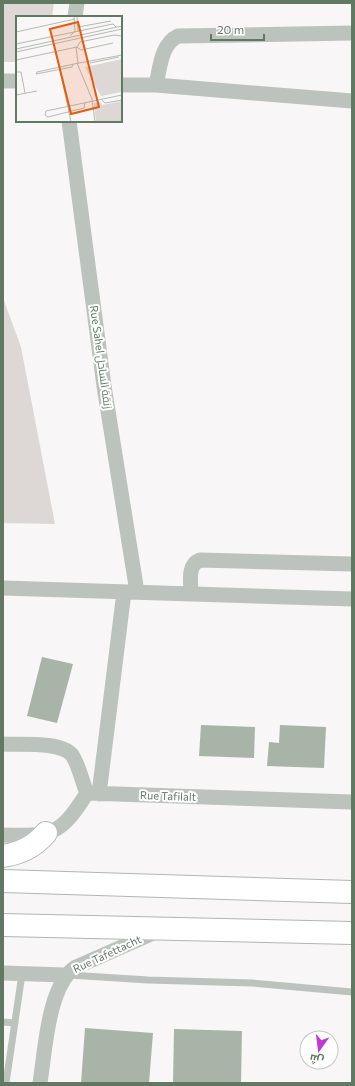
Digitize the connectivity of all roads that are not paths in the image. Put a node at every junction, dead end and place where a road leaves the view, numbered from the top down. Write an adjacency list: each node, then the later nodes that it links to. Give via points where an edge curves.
1 (77, 3): 2 (street)
2 (75, 16)
3 (352, 33): 7 (street, via 178,36 165,48)
4 (3, 81): 5 (street)
5 (16, 82)
6 (122, 85): 7 (street)
7 (156, 85): 8 (street)
8 (352, 101)
9 (69, 122): 12 (street, Rue Sahel زنقة الساحل)
10 (352, 564): 13 (street, via 200,560 191,567)
11 (3, 588): 12 (street)
12 (130, 592): 13 (street); 16 (street, Rue Sahel زنقة الساحل)
13 (191, 594): 14 (street)
14 (352, 599)
15 (3, 744): 16 (street, via 52,746 67,750 73,756)
16 (93, 794): 17 (street, Rue Tafilalt); 18 (street, via 61,827)
17 (352, 802)
18 (46, 833): 19 (street, via 34,836); 20 (highway, via 38,843 27,850)
19 (3, 835)
20 (3, 856)
21 (3, 881): 22 (highway)
22 (352, 892)
23 (3, 925): 24 (highway)
24 (164, 929): 25 (highway); 28 (street, Rue Tafettacht, via 76,967)
25 (352, 933)
26 (3, 973): 27 (street)
27 (22, 974): 28 (street); 31 (lane)
28 (65, 975): 29 (lane, via 252,983); 33 (street, Rue Tafettacht, via 52,1005)
29 (352, 992)
30 (3, 1022): 31 (lane)
31 (15, 1023): 32 (lane)
32 (6, 1083)
33 (40, 1083)

